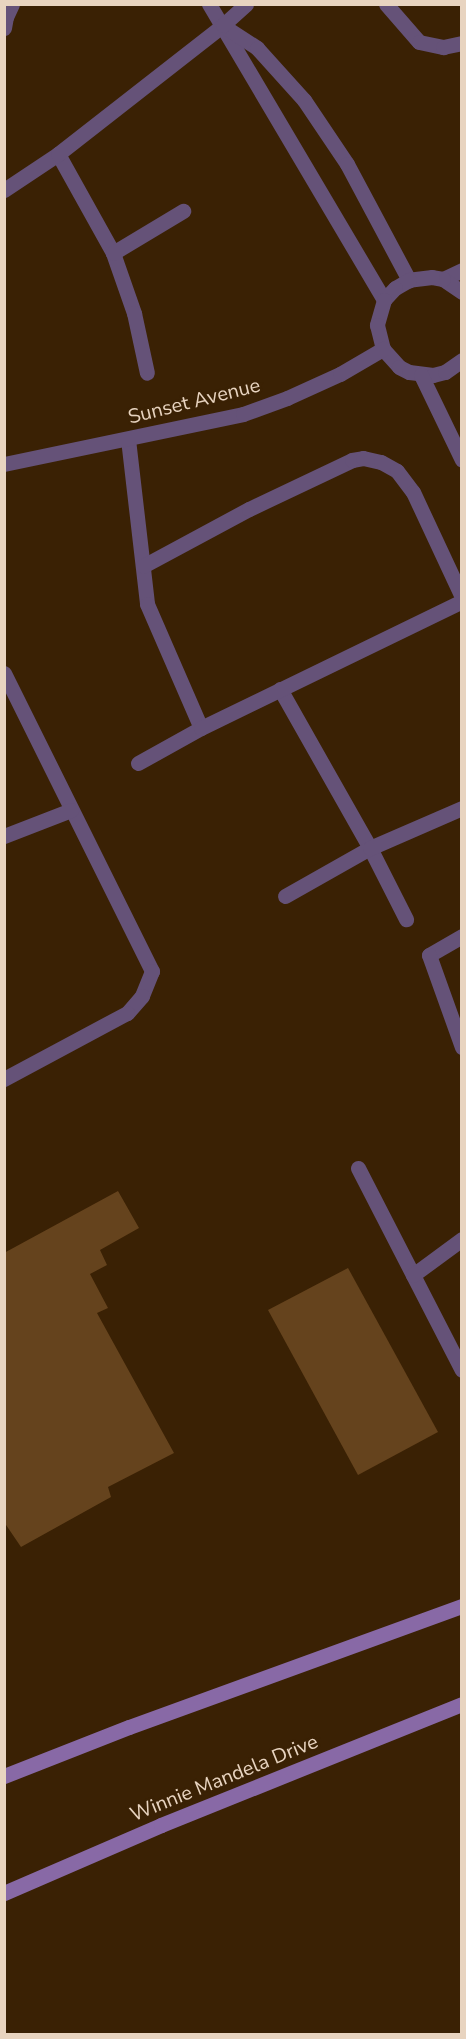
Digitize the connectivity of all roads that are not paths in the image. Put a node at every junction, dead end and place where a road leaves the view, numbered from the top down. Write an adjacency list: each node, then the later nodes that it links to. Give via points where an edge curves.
1 (12, 4): 6 (street)
2 (209, 4): 5 (street)
3 (246, 4): 5 (street)
4 (386, 4): 7 (street, via 418,42 443,47)
5 (223, 25): 8 (street); 14 (street, via 257,48 304,100 347,164); 16 (street)
6 (4, 28)
7 (462, 43)
8 (58, 154): 9 (street); 11 (street)
9 (4, 190)
10 (183, 211): 11 (street)
11 (113, 254): 19 (street, via 134,314)
12 (462, 270): 13 (street)
13 (443, 279): 14 (street); 15 (street)
14 (409, 280): 16 (street, via 394,288)
15 (462, 292)
16 (384, 300): 17 (street, via 377,325)
17 (383, 349): 20 (street, via 399,367); 21 (street, Sunset Avenue, via 340,374 243,414)
18 (462, 360): 20 (street, via 445,372)
19 (147, 373)
20 (421, 375): 22 (street)
21 (128, 439): 23 (street, Sunset Avenue); 24 (street)
22 (462, 460)
23 (4, 464)
24 (143, 566): 25 (street, via 249,509 363,458 397,471 412,492); 28 (street, via 147,604)
25 (462, 599): 27 (street)
26 (4, 673): 31 (street)
27 (280, 689): 28 (street); 33 (street)
28 (201, 728): 29 (street)
29 (138, 764)
30 (462, 808): 33 (street)
31 (71, 810): 32 (street); 38 (street, via 152,971 142,996 127,1013)
32 (4, 836)
33 (370, 848): 34 (street); 35 (street)
34 (285, 896)
35 (406, 919)
36 (462, 936): 37 (street, via 429,955)
37 (462, 1047)
38 (4, 1079)
39 (358, 1168): 41 (street)
40 (462, 1239): 41 (street)
41 (413, 1275): 42 (street)
42 (462, 1370)
43 (462, 1606): 45 (main road)
44 (462, 1704): 46 (main road, Winnie Mandela Drive)
45 (4, 1776)
46 (4, 1893)

